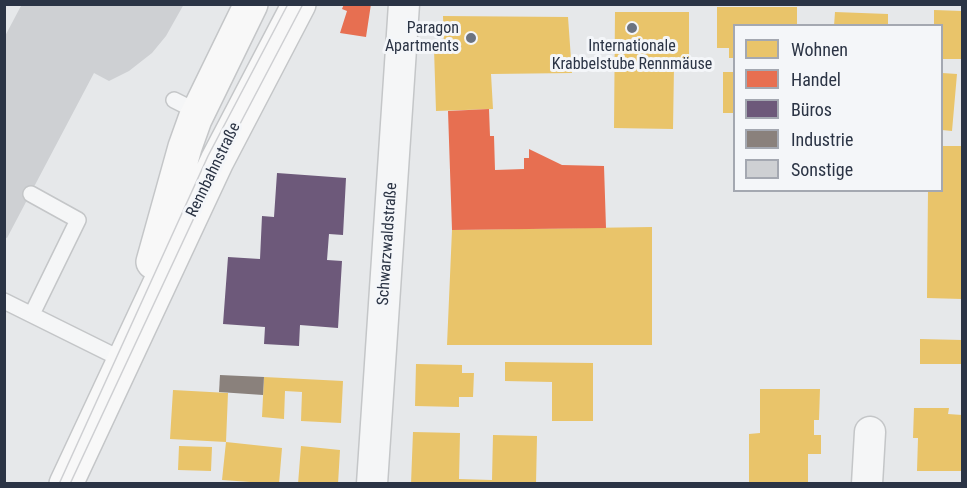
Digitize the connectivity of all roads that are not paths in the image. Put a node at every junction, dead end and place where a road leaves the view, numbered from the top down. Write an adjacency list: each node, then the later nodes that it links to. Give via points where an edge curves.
1 (251, 4): 5 (main road, Rennbahnstraße, via 186,106)
2 (288, 4): 5 (lane, via 207,156)
3 (299, 4): 9 (main road, Rennbahnstraße, via 217,161)
4 (404, 4): 12 (street, Schwarzwaldstraße)
5 (189, 170): 9 (main road, Rennbahnstraße)
6 (31, 194): 8 (lane, via 78,219)
7 (4, 300): 8 (lane)
8 (32, 314): 9 (lane)
9 (128, 348): 11 (main road, Rennbahnstraße)
10 (870, 432): 13 (street)
11 (66, 483)
12 (372, 483)
13 (867, 483)

